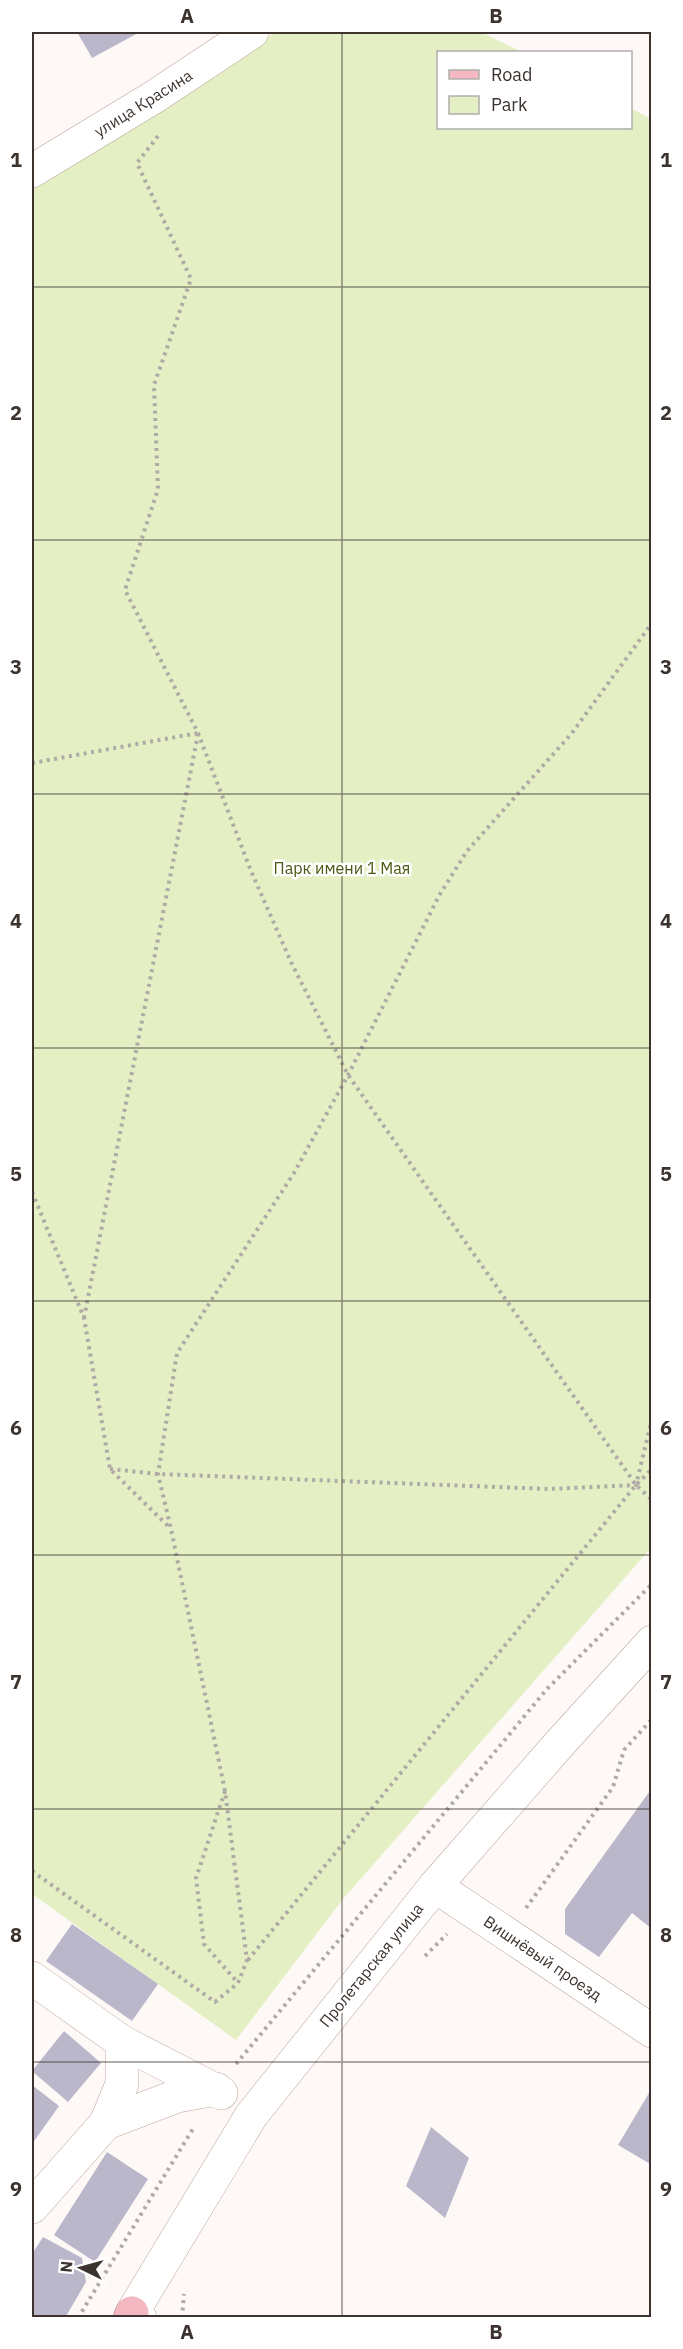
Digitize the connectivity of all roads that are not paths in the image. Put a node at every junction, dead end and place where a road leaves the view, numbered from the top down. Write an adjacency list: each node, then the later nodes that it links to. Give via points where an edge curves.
1 (252, 32): 2 (street, улица Красина)
2 (32, 171)
3 (651, 1642): 4 (street, Пролетарская улица)
4 (435, 1886): 6 (street, Вишнёвый проезд); 9 (street, Пролетарская улица)
5 (32, 1978): 7 (street)
6 (651, 2031)
7 (122, 2042): 8 (street); 10 (street, via 122,2084)
8 (216, 2089): 9 (street); 10 (street, via 177,2096)
9 (251, 2116): 12 (street, Пролетарская улица)
10 (106, 2123): 11 (street)
11 (32, 2207)
12 (134, 2316)

